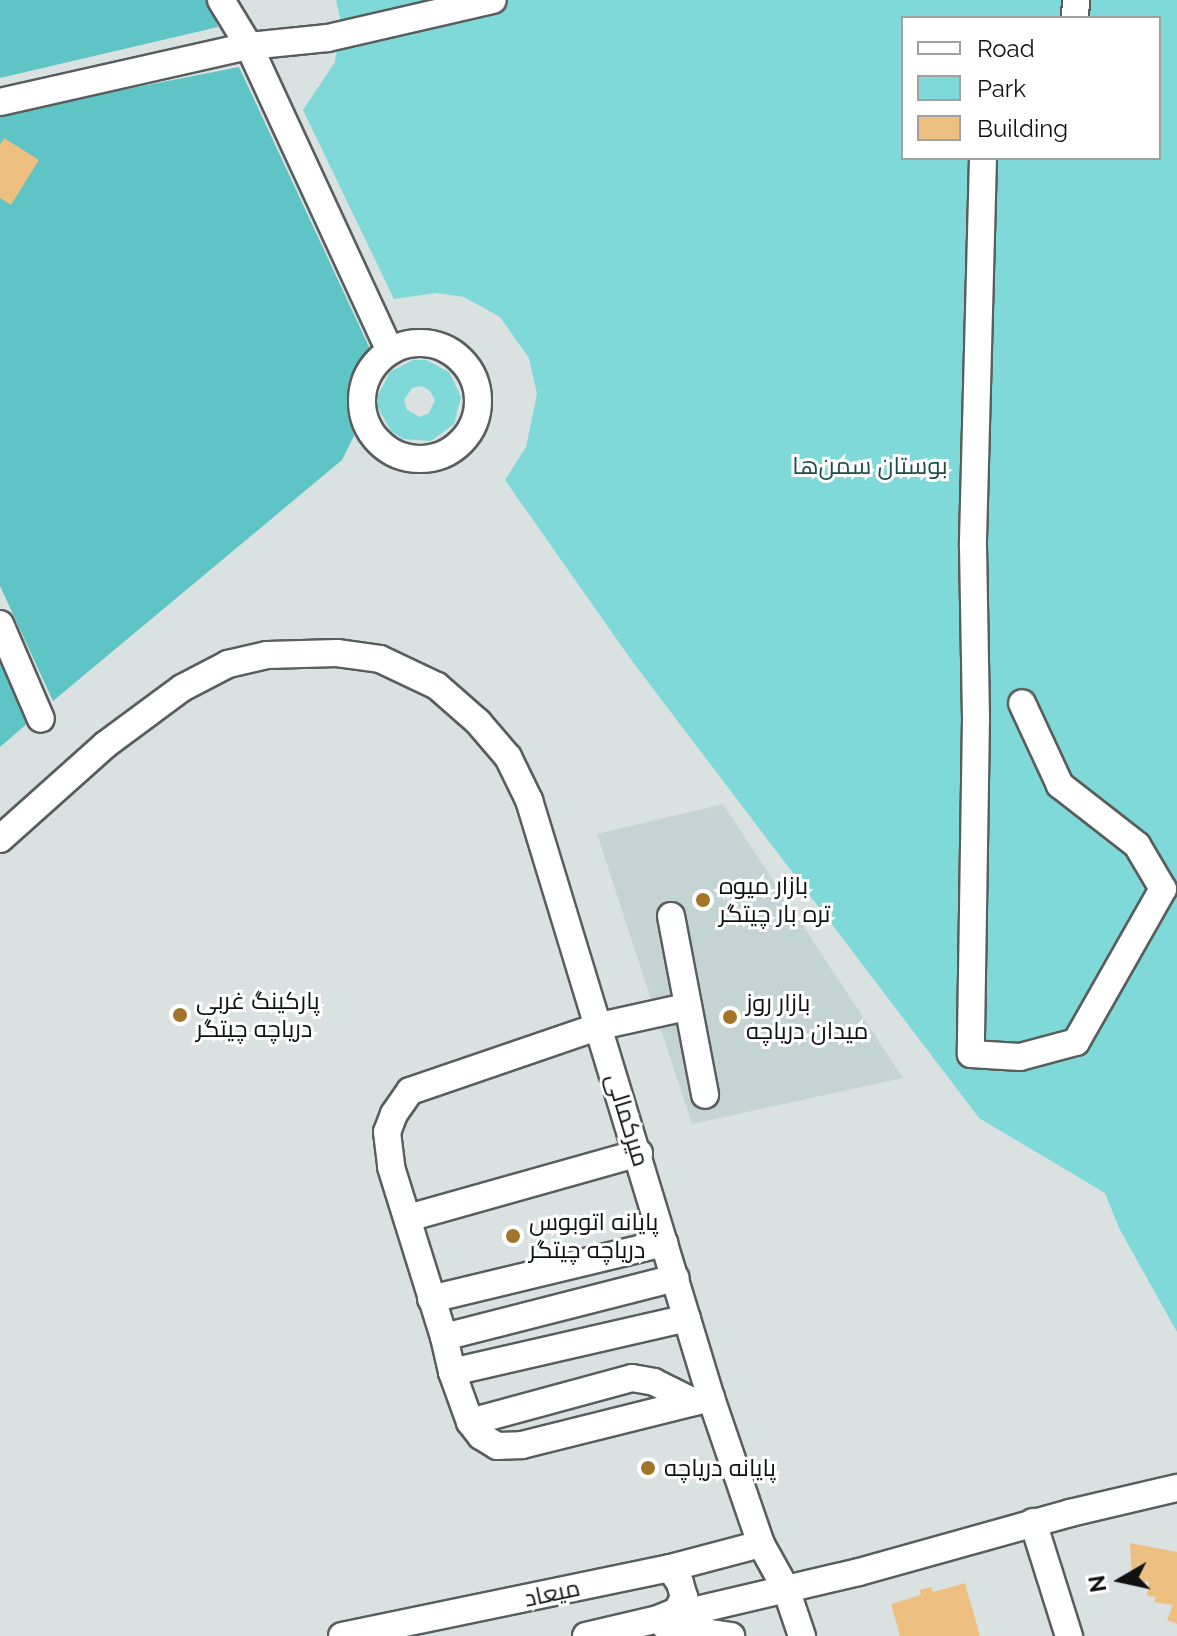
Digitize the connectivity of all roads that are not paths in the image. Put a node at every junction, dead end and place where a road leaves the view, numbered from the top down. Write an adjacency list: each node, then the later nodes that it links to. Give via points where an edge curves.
1 (221, 0): 4 (street)
2 (244, 0): 4 (street)
3 (493, 0): 4 (street, via 328,38)
4 (249, 46): 5 (street); 7 (street)
5 (0, 102)
6 (983, 160): 9 (street, via 973,546 971,1054 1020,1057 1076,1042 1163,889 1137,845 1060,785)
7 (390, 351): 7 (street, via 407,344 435,346 459,358 470,373 477,400 472,427 446,453 409,459 373,436 361,400 374,364)
8 (0, 624): 10 (street)
9 (1022, 703)
10 (41, 719)
11 (0, 839): 14 (street, میرکمالی, via 105,745 182,688 228,664 267,655 337,653 380,659 437,686 508,757 529,800)
12 (671, 916): 13 (street)
13 (686, 1007): 14 (street); 15 (street)
14 (600, 1026): 16 (street, میرکمالی); 17 (street, via 410,1091 387,1132 391,1167)
15 (705, 1095)
16 (639, 1153): 17 (street); 18 (street, میرکمالی)
17 (408, 1218): 20 (street)
18 (664, 1243): 19 (street, میرکمالی); 20 (street)
19 (676, 1278): 21 (street, میرکمالی); 22 (street)
20 (431, 1299): 22 (street)
21 (687, 1318): 23 (street); 24 (street, میرکمالی)
22 (444, 1337): 23 (street)
23 (452, 1372): 25 (street)
24 (703, 1400): 25 (street, via 632,1378); 25 (street, via 522,1445 497,1446); 28 (street, میرکمالی)
25 (470, 1422)
26 (1177, 1488): 27 (street, میعاد)
27 (1033, 1522): 30 (street, میعاد); 36 (street)
28 (761, 1544): 29 (street, میعاد); 30 (street, میرکمالی)
29 (670, 1568): 31 (street, via 684,1597 677,1611); 32 (street, میعاد)
30 (786, 1589): 31 (street, میعاد); 35 (street, میرکمالی)
31 (650, 1623): 33 (street, میعاد); 34 (street)
32 (342, 1636)
33 (586, 1636)
34 (731, 1636)
35 (802, 1636)
36 (1069, 1636)

